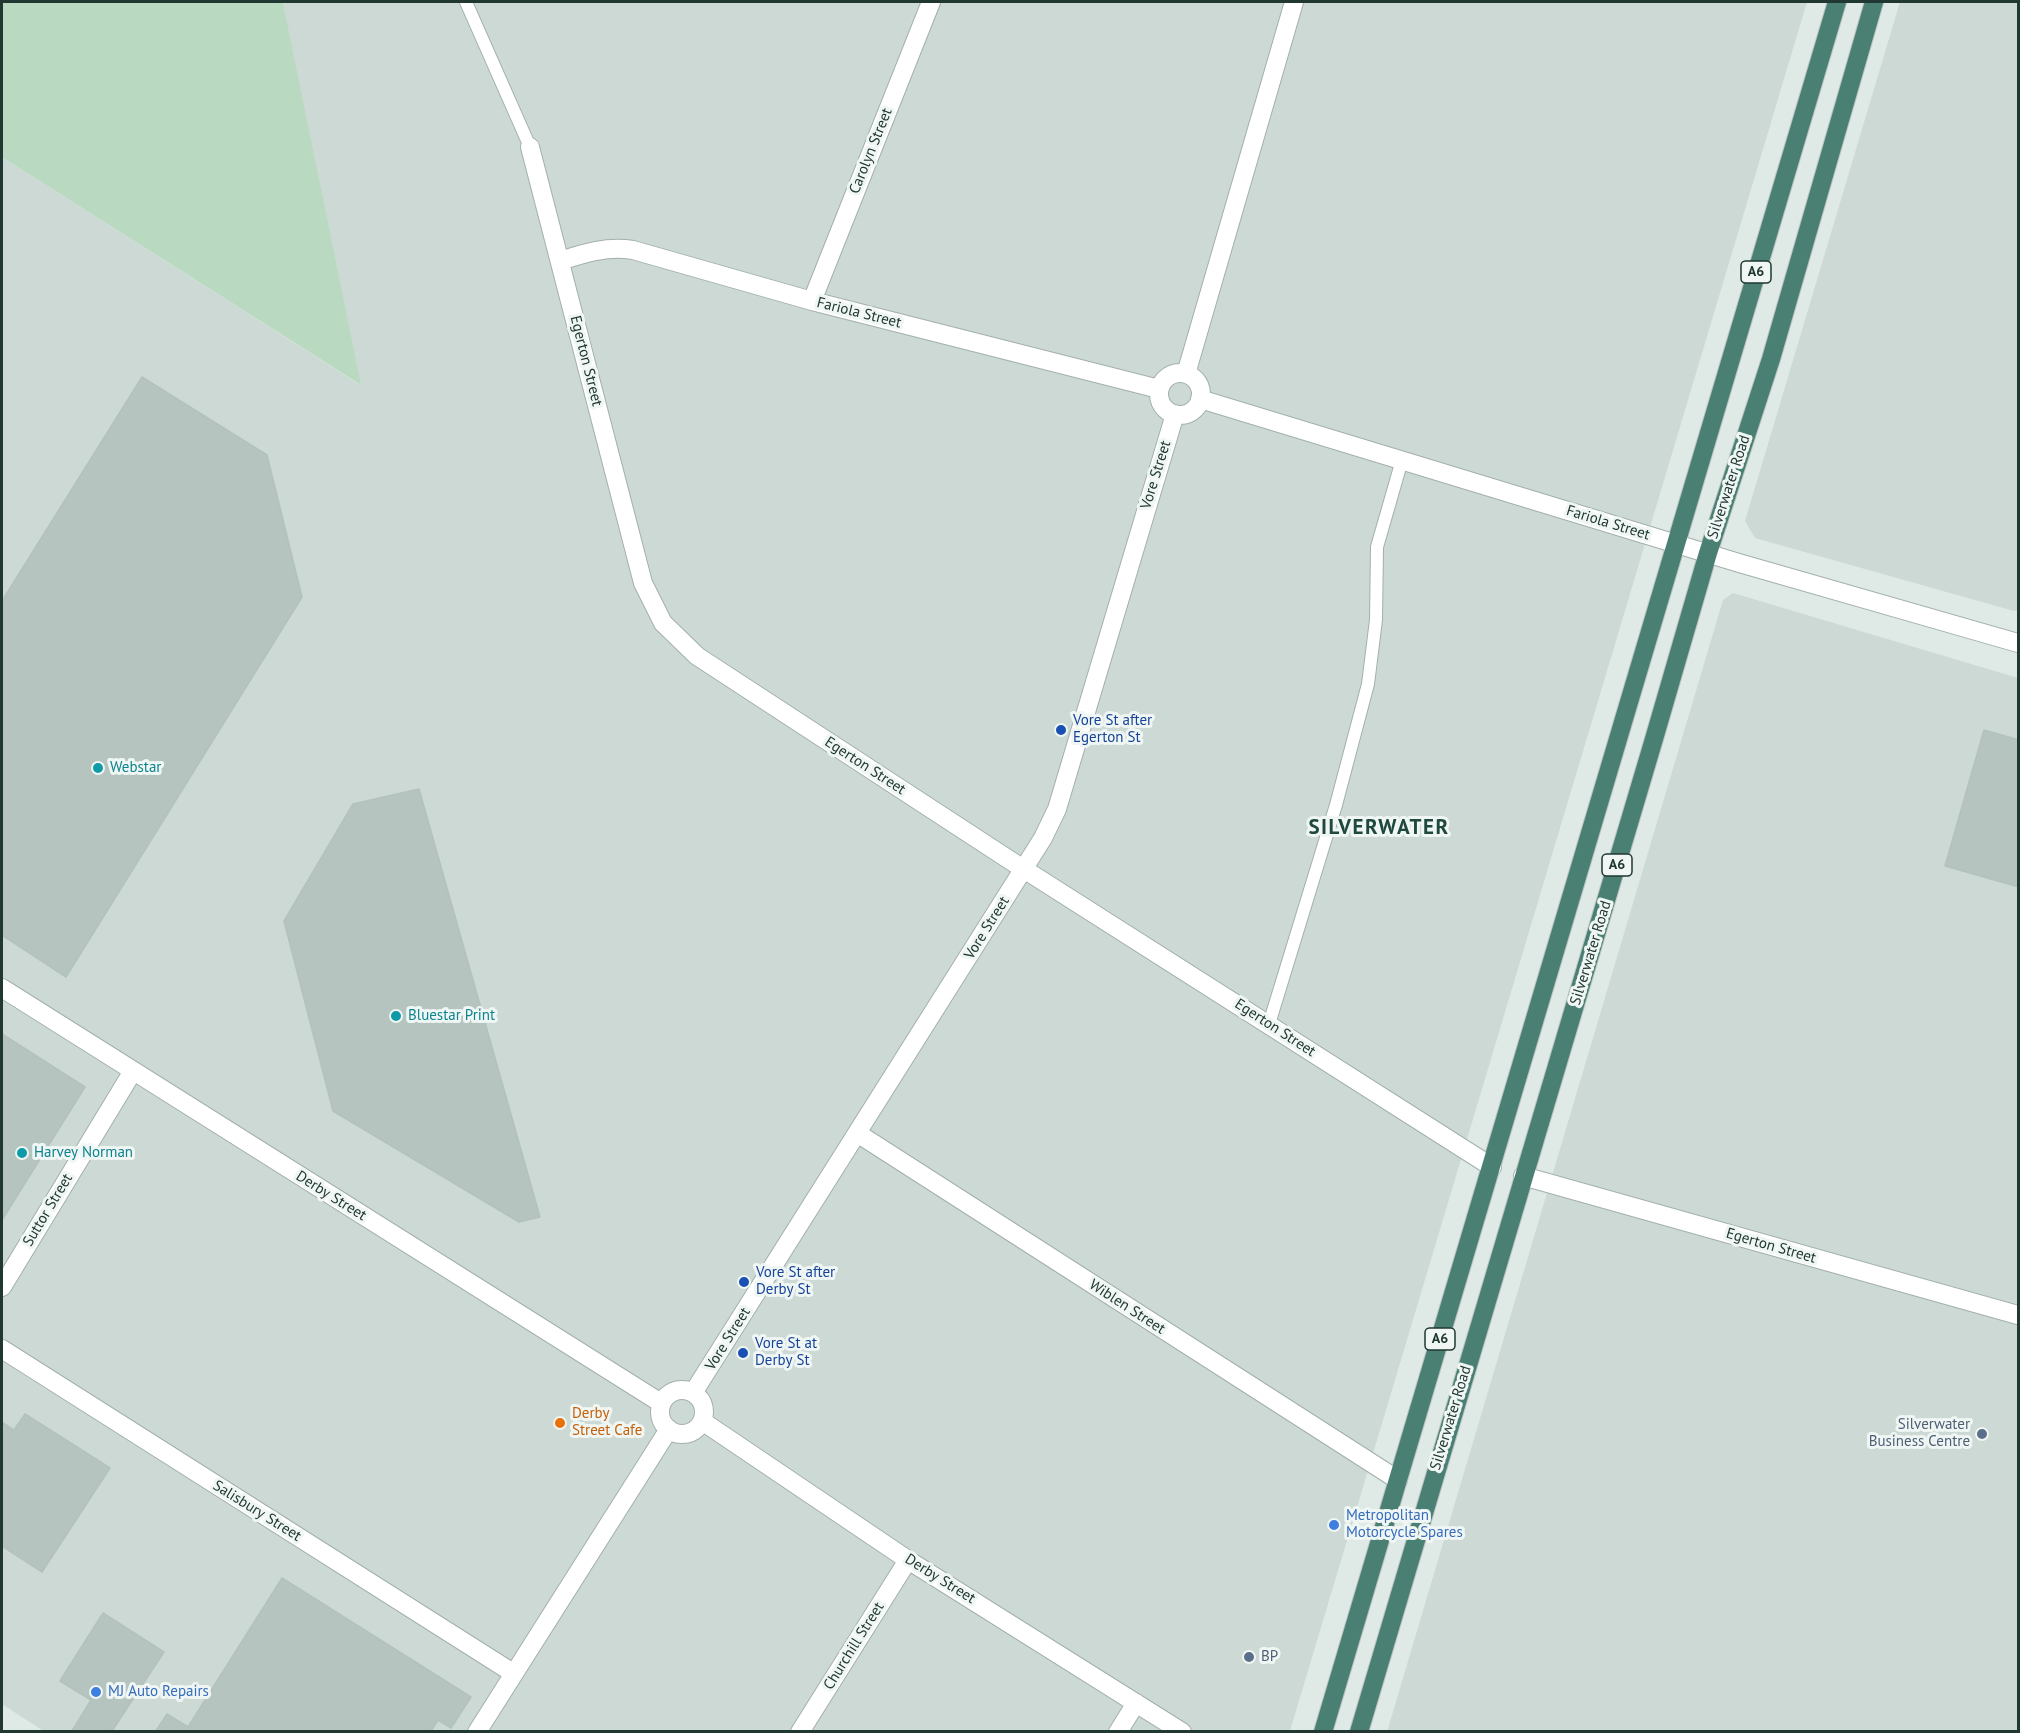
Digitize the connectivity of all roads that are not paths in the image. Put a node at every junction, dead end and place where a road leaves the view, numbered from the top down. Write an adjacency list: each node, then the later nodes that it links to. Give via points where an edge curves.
1 (466, 2): 6 (lane)
2 (931, 2): 8 (street, Carolyn Street)
3 (1294, 2): 9 (street)
4 (1837, 2): 14 (highway, A6)
5 (1874, 2): 15 (highway, Silverwater Road / A6, via 1771,359)
6 (530, 147): 7 (street, Egerton Street)
7 (560, 261): 8 (street, Fariola Street, via 617,247); 17 (street, Egerton Street, via 643,583 663,623 697,656)
8 (812, 301): 10 (street, Fariola Street)
9 (1186, 374): 10 (street, via 1167,377); 11 (street, via 1199,387)
10 (1159, 388): 12 (street, via 1160,401)
11 (1200, 399): 12 (street, via 1193,410); 13 (street, Fariola Street)
12 (1175, 414): 17 (street, Vore Street, via 1057,808)
13 (1402, 460): 14 (street, Fariola Street); 19 (lane, via 1377,547 1376,620 1368,684 1336,805)
14 (1675, 543): 15 (street, Fariola Street); 22 (highway, A6)
15 (1708, 553): 16 (street, Fariola Street); 23 (highway, Silverwater Road / A6)
16 (2019, 643)
17 (1024, 869): 19 (street, Egerton Street); 21 (street, Vore Street)
18 (2, 988): 20 (street, Derby Street)
19 (1269, 1024): 22 (street, Egerton Street)
20 (133, 1071): 24 (street, Suttor Street); 28 (street, Derby Street)
21 (857, 1134): 27 (street, Vore Street); 31 (street, Wiblen Street)
22 (1492, 1167): 31 (highway, A6)
23 (1523, 1176): 25 (street, Egerton Street); 40 (highway, Silverwater Road / A6)
24 (2, 1287)
25 (2019, 1315)
26 (2, 1349): 33 (street, Salisbury Street)
27 (693, 1393): 28 (street, via 675,1391); 29 (street, via 702,1402)
28 (661, 1403): 30 (street, via 660,1418)
29 (702, 1421): 30 (street, via 687,1433); 32 (street, Derby Street)
30 (669, 1429): 33 (street)
31 (1398, 1480): 39 (highway, A6)
32 (908, 1560): 34 (street, Derby Street); 36 (street, Churchill Street)
33 (513, 1673): 35 (street)
34 (1136, 1703): 37 (street); 38 (street, Derby Street)
35 (477, 1731)
36 (800, 1731)
37 (1118, 1731)
38 (1182, 1731)
39 (1323, 1731)
40 (1359, 1731)

